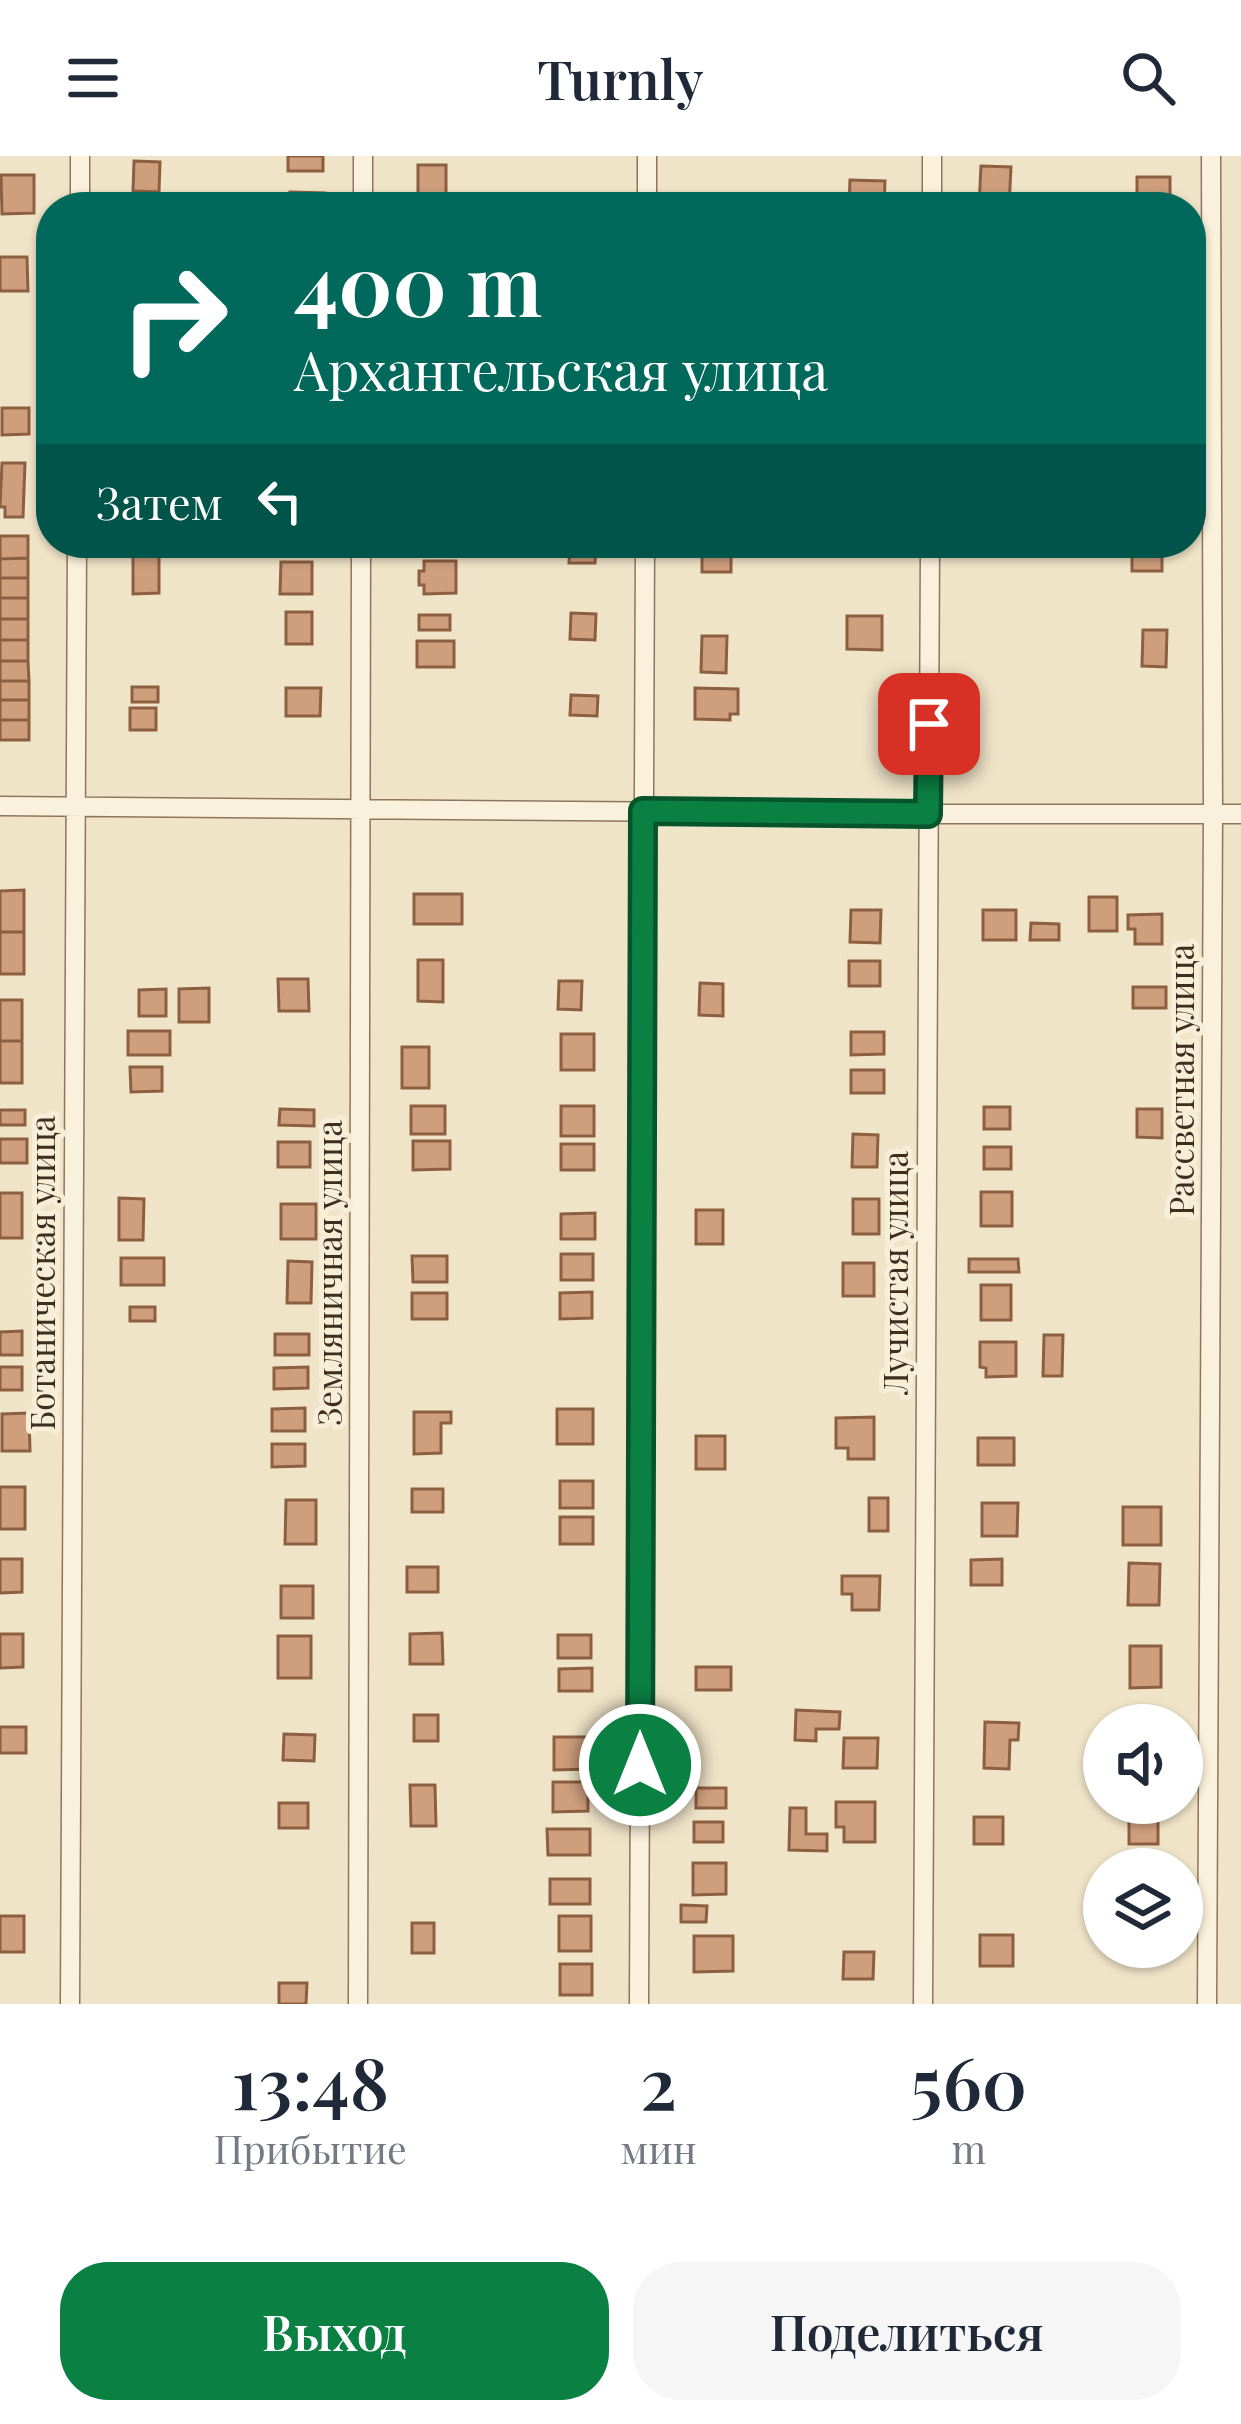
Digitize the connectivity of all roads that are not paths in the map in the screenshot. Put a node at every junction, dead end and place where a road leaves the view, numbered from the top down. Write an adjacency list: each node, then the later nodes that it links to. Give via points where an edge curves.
1 (80, 156): 6 (street)
2 (363, 156): 7 (street)
3 (647, 156): 8 (street)
4 (932, 156): 9 (street)
5 (1211, 156): 19 (street, Рассветная улица)
6 (80, 192)
7 (363, 192)
8 (647, 192)
9 (932, 192)
10 (77, 558): 15 (street, Ботаническая улица)
11 (362, 558): 16 (street, Земляничная улица)
12 (645, 558): 17 (street)
13 (930, 558): 18 (street, Лучистая улица)
14 (0, 806): 15 (street)
15 (75, 806): 16 (street); 21 (street, Ботаническая улица)
16 (360, 809): 17 (street); 22 (street, Земляничная улица)
17 (643, 811): 18 (street); 23 (street)
18 (928, 814): 19 (street); 24 (street, Лучистая улица)
19 (1214, 814): 20 (street); 25 (street, Рассветная улица)
20 (1241, 814)
21 (70, 2004)
22 (358, 2004)
23 (639, 2004)
24 (923, 2004)
25 (1207, 2004)

